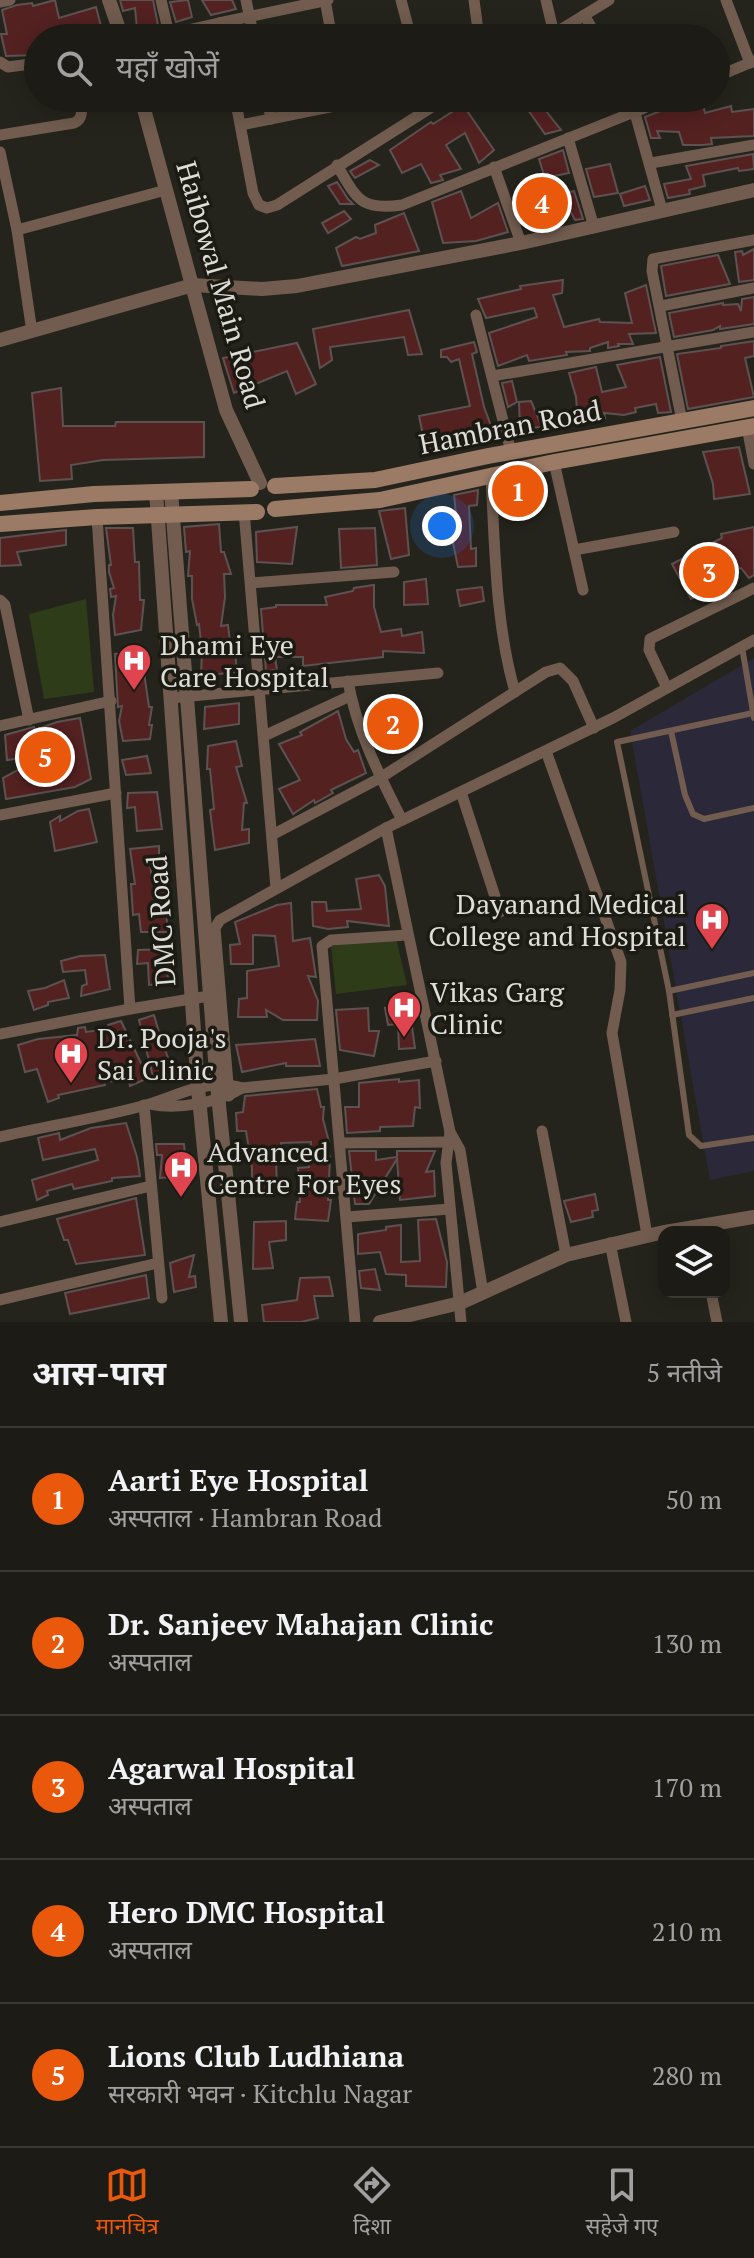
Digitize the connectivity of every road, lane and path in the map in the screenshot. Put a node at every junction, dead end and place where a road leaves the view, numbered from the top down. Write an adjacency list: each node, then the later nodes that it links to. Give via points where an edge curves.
1 (10, 0): 11 (street)
2 (109, 0): 15 (street)
3 (161, 0): 16 (street)
4 (246, 0): 13 (street)
5 (326, 0): 13 (street); 19 (street)
6 (401, 0): 20 (street)
7 (474, 0): 21 (street)
8 (546, 0): 22 (street)
9 (609, 0): 12 (street)
10 (726, 0): 26 (street)
11 (0, 2)
12 (584, 15): 23 (street); 24 (street)
13 (250, 16): 14 (street); 18 (street)
14 (219, 23): 17 (street)
15 (117, 24)
16 (167, 24)
17 (214, 24)
18 (251, 24)
19 (330, 24)
20 (407, 24)
21 (477, 24)
22 (549, 24)
23 (570, 24)
24 (589, 24)
25 (0, 62): 27 (street, via 8,67)
26 (752, 62): 28 (street)
27 (24, 65)
28 (730, 71)
29 (82, 112): 39 (street, via 74,123)
30 (145, 112): 46 (street, Haibowal Main Road)
31 (238, 112): 38 (street)
32 (270, 112): 37 (street)
33 (299, 112): 37 (street)
34 (415, 112): 44 (street)
35 (635, 112): 40 (street)
36 (638, 112): 43 (street)
37 (271, 119): 38 (street)
38 (241, 125): 44 (street, via 253,193 263,208 277,205)
39 (0, 135)
40 (568, 138): 45 (street); 49 (street)
41 (754, 145): 43 (street)
42 (0, 152): 50 (street)
43 (651, 163): 48 (street)
44 (337, 165): 45 (street, via 357,197 379,209 402,205)
45 (494, 167): 52 (street)
46 (166, 190): 50 (street); 53 (street, Haibowal Main Road)
47 (754, 190): 48 (street)
48 (662, 210): 49 (street)
49 (594, 227): 52 (street)
50 (17, 230): 57 (street)
51 (754, 240): 55 (street, via 655,257 652,271)
52 (521, 243): 53 (street, via 297,286)
53 (193, 285): 57 (street); 69 (street, Haibowal Main Road, via 226,410)
54 (754, 288): 55 (street)
55 (661, 306): 60 (street)
56 (476, 315): 61 (street)
57 (32, 332): 59 (street)
58 (754, 332): 60 (street)
59 (0, 340)
60 (669, 346): 61 (street); 63 (street)
61 (492, 376): 65 (street)
62 (754, 408): 63 (main road, Hambran Road)
63 (682, 421): 65 (main road, Hambran Road)
64 (750, 427): 66 (main road, Hambran Road); 67 (street)
65 (511, 452): 69 (main road, Hambran Road, via 375,480)
66 (554, 462): 68 (main road, Hambran Road); 78 (street)
67 (754, 464)
68 (491, 476): 72 (main road, Hambran Road, via 380,500); 90 (street, via 501,625)
69 (262, 486): 70 (main road, Hambran Road); 72 (main road, via 280,500); 73 (main road, via 249,499)
70 (163, 491): 71 (main road, Hambran Road); 74 (street)
71 (0, 503)
72 (275, 509): 73 (main road, Hambran Road)
73 (250, 512): 74 (main road); 80 (street)
74 (165, 515): 75 (main road); 91 (street); 93 (street, DMC Road)
75 (97, 517): 76 (main road); 94 (street)
76 (0, 524)
77 (674, 532): 78 (street)
78 (574, 550): 82 (street)
79 (394, 572): 80 (street)
80 (251, 583): 89 (street)
81 (754, 588): 88 (street, via 650,639 649,650)
82 (583, 590)
83 (0, 600): 96 (street)
84 (754, 640): 85 (street)
85 (742, 647): 88 (street); 95 (lane)
86 (438, 673): 87 (street)
87 (348, 681): 89 (street); 92 (street)
88 (667, 688): 98 (street)
89 (260, 689): 91 (street); 100 (street)
90 (515, 692): 98 (street, via 546,672 565,670); 102 (street)
91 (186, 696): 93 (street); 115 (street)
92 (350, 696): 100 (street); 102 (street)
93 (170, 698): 117 (street, DMC Road)
94 (111, 701): 96 (street); 104 (street)
95 (754, 716): 99 (lane)
96 (29, 720): 97 (street)
97 (0, 726)
98 (594, 728): 101 (street)
99 (671, 731): 105 (lane, via 693,814 704,819); 114 (lane, via 617,742)
100 (264, 736): 109 (street)
101 (546, 751): 103 (street); 138 (street, via 621,962 612,1033)
102 (380, 778): 107 (street); 109 (street)
103 (461, 792): 107 (street); 111 (street)
104 (116, 793): 106 (street); 118 (street)
105 (754, 808)
106 (0, 815)
107 (402, 820): 108 (street)
108 (386, 828): 110 (street); 112 (street)
109 (272, 835): 110 (street)
110 (276, 888): 123 (street, via 215,928)
111 (500, 912)
112 (407, 935): 121 (street); 122 (street, via 331,940 322,946)
113 (754, 973): 114 (lane)
114 (669, 991): 119 (lane)
115 (209, 996): 117 (street); 123 (street)
116 (754, 998): 119 (lane)
117 (192, 999): 118 (street); 124 (street, DMC Road)
118 (130, 1009): 120 (street)
119 (672, 1015): 129 (lane, via 690,1139 710,1146)
120 (0, 1034)
121 (436, 1061): 122 (street); 128 (street)
122 (334, 1079): 123 (street); 130 (street)
123 (223, 1091): 124 (street); 148 (street)
124 (199, 1095): 125 (street); 147 (street, DMC Road)
125 (147, 1105): 127 (street); 131 (street)
126 (542, 1131): 140 (street)
127 (0, 1137)
128 (449, 1137): 130 (street); 132 (street); 142 (street, via 460,1150)
129 (754, 1138)
130 (340, 1143): 133 (street)
131 (151, 1186): 135 (street); 141 (street)
132 (450, 1209): 133 (street); 146 (street)
133 (347, 1217): 149 (street)
134 (754, 1217): 136 (street)
135 (0, 1222)
136 (712, 1226)
137 (658, 1233): 138 (street)
138 (647, 1235): 139 (street)
139 (610, 1243): 140 (street); 152 (street)
140 (566, 1255): 142 (street)
141 (158, 1263): 143 (street); 145 (street)
142 (483, 1293): 146 (street)
143 (162, 1298)
144 (712, 1298): 153 (street)
145 (0, 1300)
146 (460, 1303): 150 (street); 151 (street)
147 (221, 1322)
148 (241, 1322)
149 (355, 1322)
150 (380, 1322)
151 (461, 1322)
152 (626, 1322)
153 (717, 1322)

